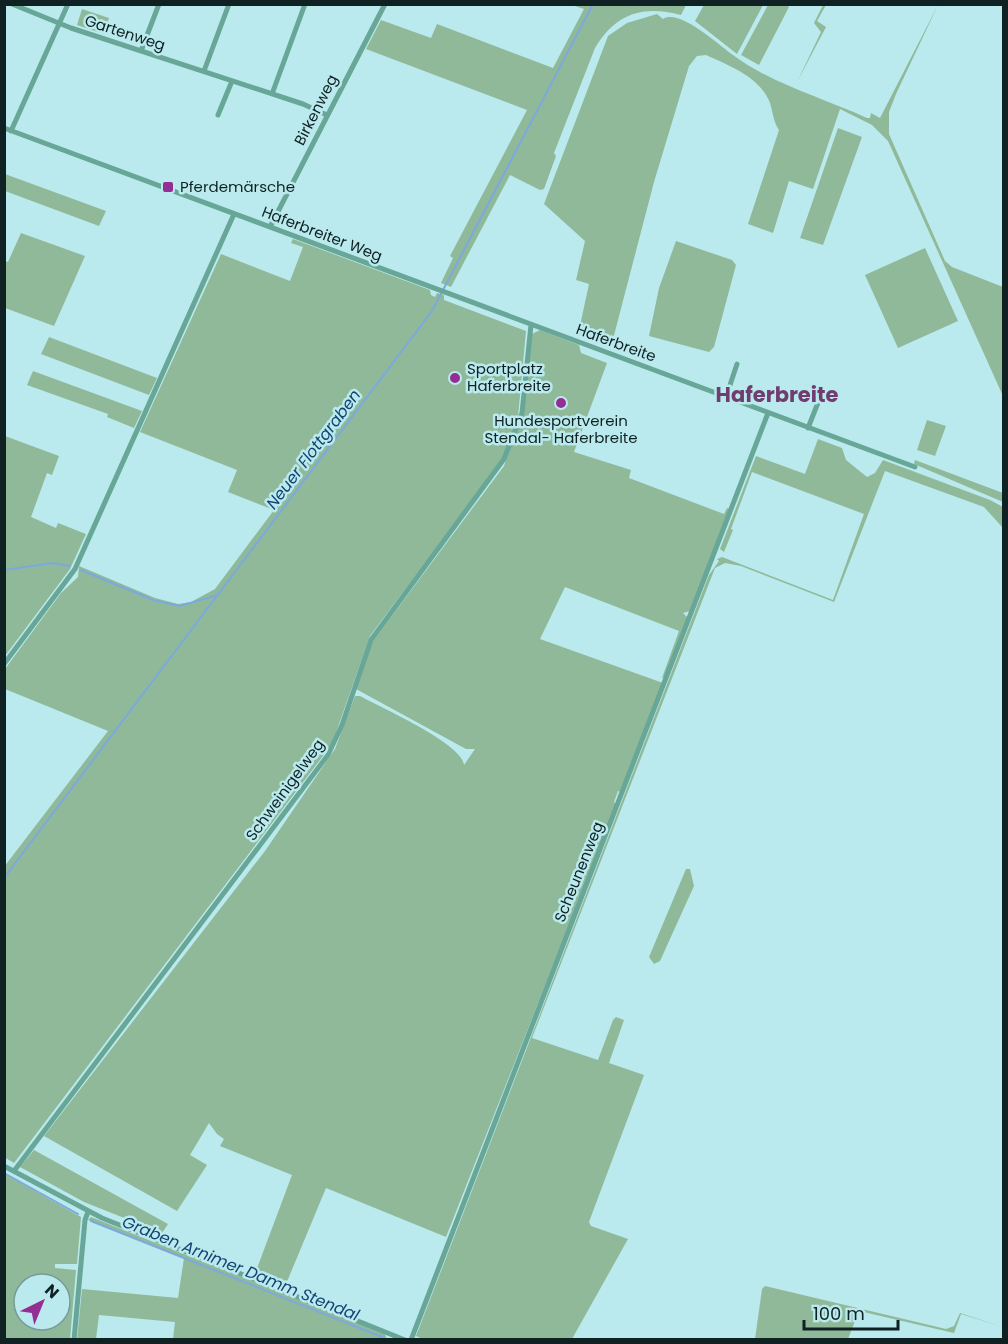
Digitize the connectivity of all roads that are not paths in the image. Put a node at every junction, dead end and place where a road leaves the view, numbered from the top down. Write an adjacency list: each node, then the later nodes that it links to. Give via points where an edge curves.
1 (12, 4): 7 (street, Gartenweg)
2 (68, 4): 7 (street)
3 (159, 4): 8 (street)
4 (230, 4): 9 (street)
5 (305, 4): 11 (street)
6 (385, 4): 12 (street, Birkenweg)
7 (59, 24): 8 (street, Gartenweg); 14 (street)
8 (141, 51): 9 (street, Gartenweg)
9 (204, 71): 10 (street, Gartenweg)
10 (232, 81): 11 (street, Gartenweg); 13 (street)
11 (272, 94): 12 (street, Gartenweg)
12 (327, 115): 17 (street, Birkenweg)
13 (218, 116)
14 (8, 129): 15 (street); 16 (street, Haferbreiter Weg)
15 (5, 136)
16 (234, 214): 17 (street, Haferbreiter Weg); 26 (street, via 75,569)
17 (270, 227): 18 (street, Haferbreiter Weg)
18 (497, 311): 19 (street, Haferbreite)
19 (531, 325): 22 (street, Haferbreite); 28 (street, Schweinigelweg, via 522,413 504,459 370,640 328,755)
20 (737, 364): 22 (street)
21 (824, 390): 24 (street)
22 (726, 398): 23 (street, Haferbreite)
23 (768, 413): 24 (street, Haferbreite); 32 (street, Scheunenweg)
24 (808, 428): 25 (street, Haferbreite)
25 (915, 467)
26 (4, 664)
27 (4, 1166): 28 (street)
28 (14, 1171): 29 (street)
29 (88, 1212): 30 (street); 31 (street)
30 (74, 1340)
31 (405, 1340)
32 (411, 1340)

